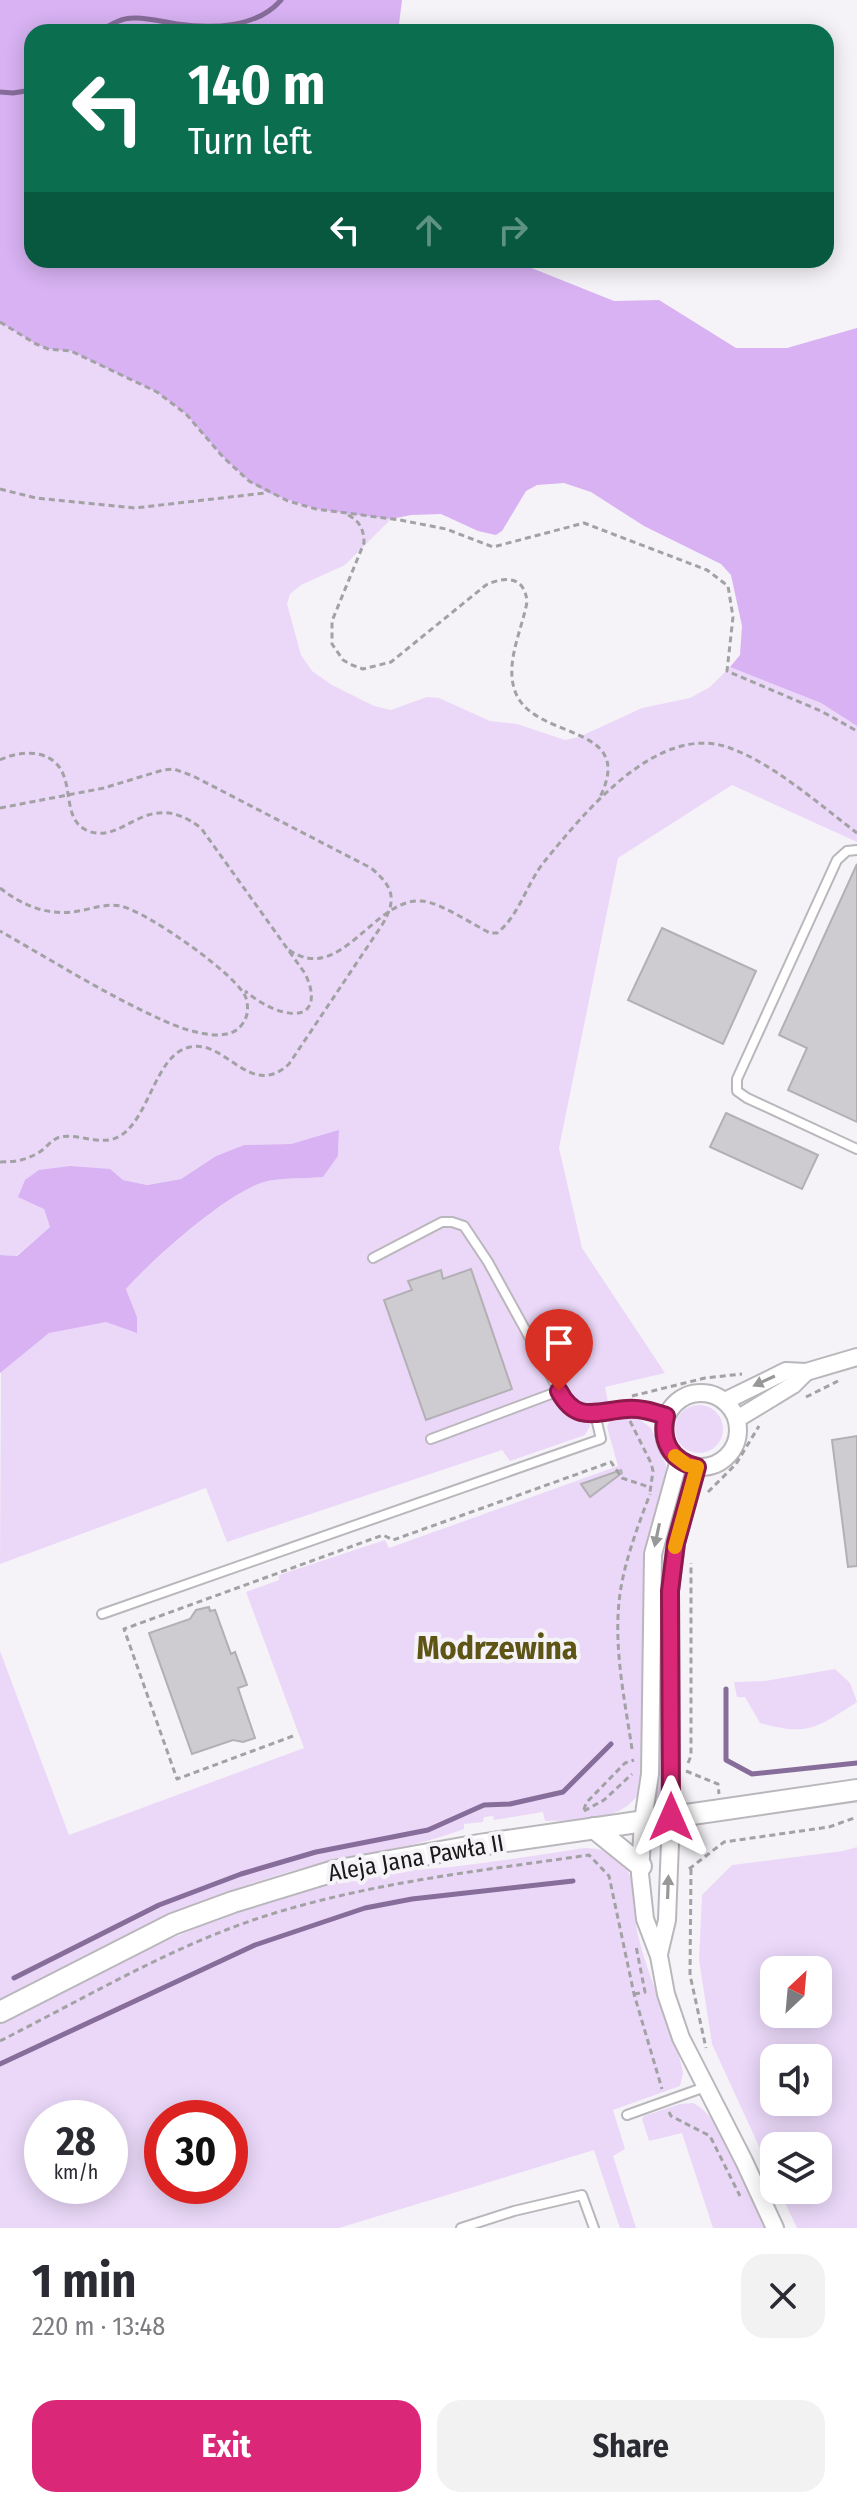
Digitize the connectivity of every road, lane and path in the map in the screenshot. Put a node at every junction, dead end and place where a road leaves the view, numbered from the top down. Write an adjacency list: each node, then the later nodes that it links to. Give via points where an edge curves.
1 (0, 322): 3 (path, via 36,344 71,351 157,392)
2 (0, 489): 3 (path, via 46,500 135,508)
3 (268, 493): 4 (path)
4 (344, 513): 5 (path, via 446,529 493,547 584,523 707,570 728,586 733,617 727,671); 8 (path, via 360,525 364,543 332,621 336,652 363,669 391,662 486,585 516,580 527,602 512,664 517,697 530,711 605,752 610,771)
5 (857, 731)
6 (0, 760): 7 (path, via 35,753 53,760)
7 (70, 794): 9 (path); 13 (path, via 163,770 183,772 371,868 391,891); 15 (path, via 75,819 94,832 112,831 160,811 191,820)
8 (599, 800): 10 (path, via 656,757 688,744 718,744 811,796); 13 (path, via 536,871 497,933 420,901)
9 (0, 808)
10 (857, 833)
11 (857, 850): 17 (lane, via 837,860 737,1079 737,1091)
12 (0, 888): 16 (path, via 41,910 73,912 117,905 136,911)
13 (390, 912): 15 (path, via 329,955 305,958); 18 (path, via 282,1071 250,1073 205,1047 187,1047 169,1061 136,1121 119,1137 59,1137 30,1157)
14 (0, 931): 16 (path, via 160,1020 202,1032 219,1035 240,1027 248,1010)
15 (289, 950): 16 (path, via 314,992 306,1008 281,1012)
16 (242, 989)
17 (857, 1149)
18 (0, 1162)
19 (373, 1258): 23 (lane, via 442,1222 464,1226)
20 (857, 1357): 21 (street)
21 (806, 1372): 25 (street, one-way to 25, via 786,1371); 28 (street)
22 (843, 1380): 24 (path)
23 (559, 1391): 26 (lane, via 575,1411); 30 (lane)
24 (806, 1397)
25 (725, 1401): 27 (street, via 699,1392 673,1404); 28 (street)
26 (595, 1414): 27 (lane, via 628,1409); 37 (lane, via 601,1439)
27 (666, 1416): 31 (street, via 665,1440)
28 (737, 1419): 32 (street, via 730,1454 709,1467)
29 (765, 1419): 35 (path, via 736,1464)
30 (431, 1439)
31 (679, 1460): 32 (street); 45 (street, one-way to 45, via 653,1554 650,1774)
32 (697, 1467): 42 (street, via 676,1543 670,1591)
33 (649, 1487): 38 (path, via 622,1478 611,1462 393,1540 383,1535 124,1629 177,1779)
34 (661, 1496): 39 (path, via 650,1492 621,1585 619,1670)
35 (703, 1499)
36 (691, 1553): 40 (path, via 691,1756)
37 (102, 1614)
38 (293, 1736)
39 (634, 1760): 44 (path, via 634,1772); 44 (path, via 586,1803)
40 (685, 1770)
41 (857, 1790): 42 (street, Aleja Jana Pawła II)
42 (671, 1817): 45 (street, Aleja Jana Pawła II); 47 (street, one-way to 42, via 667,1920)
43 (857, 1817): 50 (path, via 829,1827 724,1842 691,1869 690,1975)
44 (589, 1820): 45 (street, Aleja Jana Pawła II); 46 (street); 48 (street, Aleja Jana Pawła II, via 291,1883 173,1924)
45 (643, 1821): 46 (street)
46 (641, 1866): 47 (street, via 645,1919)
47 (659, 1956): 51 (street, via 681,2038)
48 (0, 2012)
49 (0, 2041): 52 (path, via 169,1954 259,1918 356,1892 589,1855 609,1876 634,1994)
50 (708, 2055)
51 (705, 2087): 52 (lane); 57 (street)
52 (665, 2101): 53 (lane); 54 (path, via 671,2116 710,2136)
53 (627, 2115)
54 (743, 2202)
55 (461, 2228): 56 (lane, via 582,2195)
56 (594, 2228)
57 (775, 2228)

